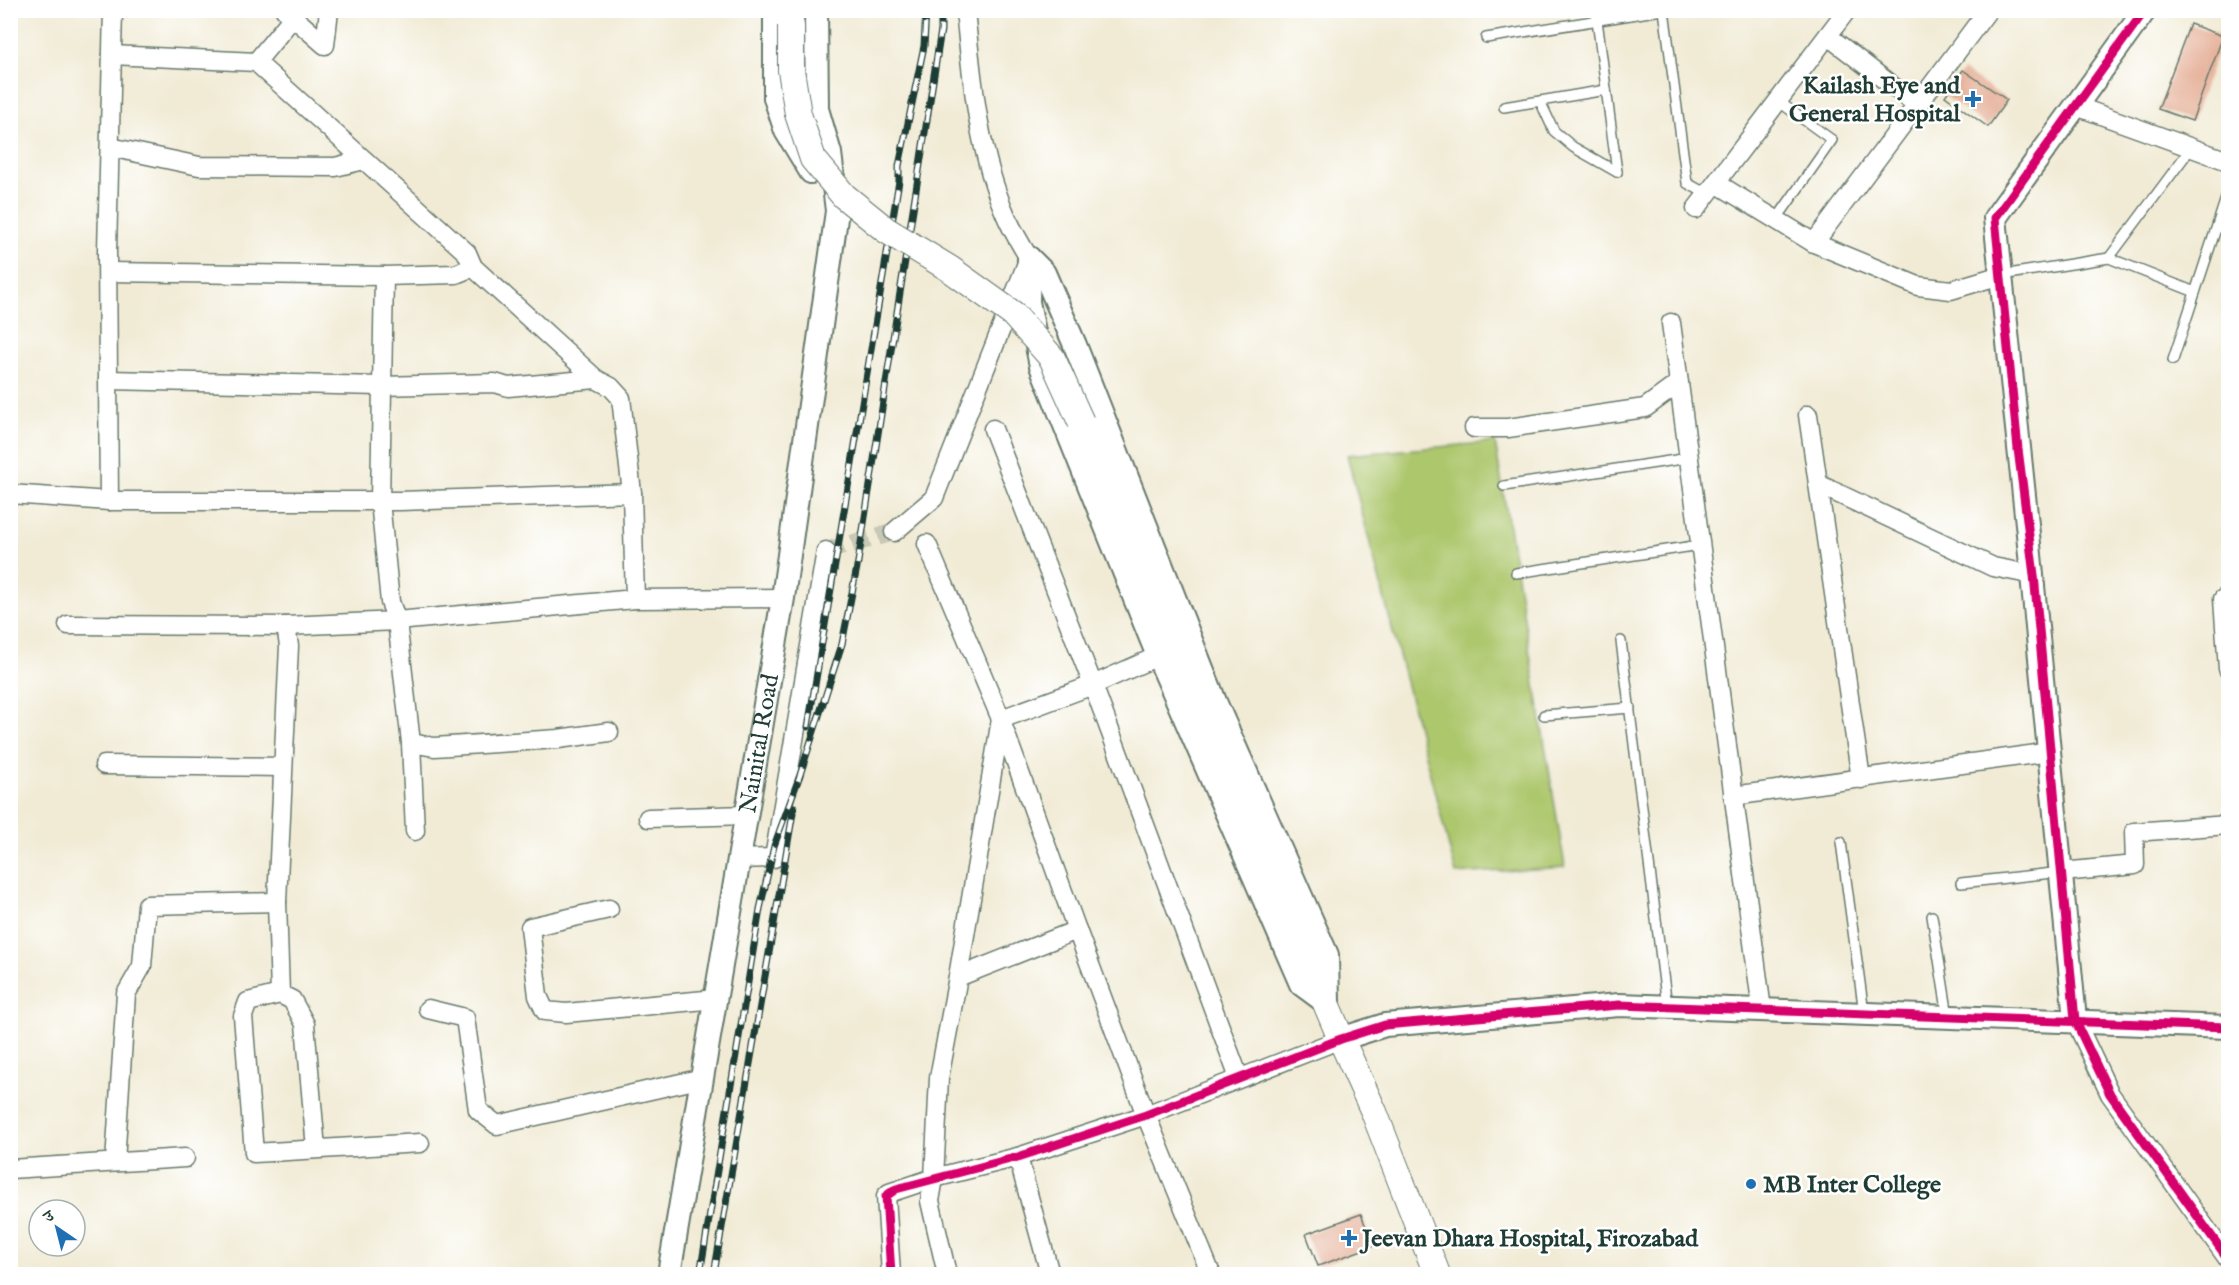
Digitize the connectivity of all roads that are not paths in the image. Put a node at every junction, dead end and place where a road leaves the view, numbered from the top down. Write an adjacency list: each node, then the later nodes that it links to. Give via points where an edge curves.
1 (113, 10): 14 (street)
2 (329, 10): 9 (street, via 325,45)
3 (816, 10): 24 (street, Nainital Road, via 817,109)
4 (965, 10): 34 (street, via 990,170 1007,218)
5 (1663, 10): 11 (lane); 28 (lane, via 1687,183)
6 (1988, 10): 19 (street)
7 (2145, 10): 20 (street)
8 (1844, 12): 12 (street)
9 (289, 14): 15 (street)
10 (786, 16): 26 (street, via 775,98 786,131); 98 (main road, bridge, via 798,114 813,159 844,196 886,230 950,269 1012,314 1052,358)
11 (1597, 20): 13 (lane); 16 (lane)
12 (1828, 36): 18 (street); 19 (street)
13 (1486, 38)
14 (112, 55): 15 (street); 22 (street)
15 (256, 62): 25 (street)
16 (1606, 90): 17 (lane); 17 (lane, via 1617,172 1573,147 1554,131)
17 (1540, 101): 21 (lane)
18 (1778, 101): 28 (street); 32 (lane, via 1832,140)
19 (1917, 105): 33 (street)
20 (2076, 106): 23 (street); 38 (street, via 1995,218)
21 (1504, 107)
22 (110, 147): 25 (street, via 199,166 335,167); 37 (street)
23 (2191, 148): 27 (street); 35 (lane)
24 (831, 153): 26 (street); 31 (street, Nainital Road)
25 (364, 160): 36 (street, via 467,253)
26 (803, 161): 31 (street)
27 (2229, 161)
28 (1711, 189): 30 (street); 32 (street)
29 (2229, 192): 40 (lane)
30 (1696, 209)
31 (837, 211): 63 (street, Nainital Road)
32 (1776, 220): 33 (street)
33 (1814, 243): 38 (street, via 1918,286 1951,290)
34 (1029, 258): 57 (street, via 934,498); 70 (street, via 1028,302 1041,366); 98 (street, via 1044,273 1066,324 1216,704 1326,955)
35 (2109, 258): 38 (lane); 40 (lane)
36 (473, 267): 39 (street, via 456,274); 43 (street)
37 (108, 272): 39 (street); 44 (street)
38 (2001, 275): 62 (street)
39 (384, 276): 46 (street)
40 (2195, 292): 42 (lane)
41 (1671, 323): 45 (street)
42 (2173, 360)
43 (596, 379): 46 (street, via 508,387 495,383); 54 (street, via 611,387 621,399)
44 (108, 380): 46 (street); 55 (street)
45 (1678, 383): 48 (street, via 1645,408 1508,428); 50 (street)
46 (381, 386): 56 (street)
47 (1808, 415): 51 (street)
48 (1474, 428)
49 (993, 429): 72 (street)
50 (1689, 458): 52 (lane); 59 (street)
51 (1818, 484): 62 (street, via 1993,567); 81 (street)
52 (1504, 486)
53 (10, 494): 55 (street)
54 (632, 494): 56 (street); 64 (street)
55 (109, 501): 56 (street)
56 (380, 501): 66 (street, via 390,602)
57 (894, 532)
58 (927, 544): 75 (street)
59 (1700, 545): 61 (lane); 82 (street)
60 (826, 551): 88 (street, via 774,858)
61 (1516, 573)
62 (2034, 575): 78 (street)
63 (783, 598): 64 (street); 83 (street, Nainital Road)
64 (634, 599): 66 (street)
65 (2223, 599): 71 (street)
66 (397, 621): 68 (street); 77 (street)
67 (68, 625): 68 (street)
68 (285, 627): 80 (street, via 289,646)
69 (1622, 641): 73 (lane)
70 (1158, 656): 72 (street); 98 (street, via 1300,984)
71 (2229, 669)
72 (1093, 685): 75 (street); 108 (street)
73 (1630, 708): 74 (lane); 99 (lane)
74 (1545, 715)
75 (1001, 719): 94 (street); 95 (street)
76 (609, 732): 77 (street, via 434,747)
77 (411, 743): 86 (street)
78 (2050, 752): 81 (street); 89 (street)
79 (104, 765): 80 (street)
80 (282, 767): 91 (street)
81 (1861, 778): 82 (street)
82 (1733, 796): 101 (street)
83 (747, 815): 84 (street); 88 (street, Nainital Road)
84 (648, 818)
85 (2229, 825): 89 (street, via 2134,832 2135,865)
86 (415, 831)
87 (1841, 842): 102 (lane)
88 (739, 859): 97 (street, Nainital Road)
89 (2062, 872): 90 (lane); 104 (street)
90 (1961, 882)
91 (277, 902): 96 (street); 114 (street, via 147,905 142,966 126,994)
92 (609, 909): 97 (street, via 530,927 538,996 545,1011 566,1013)
93 (1932, 916): 103 (lane)
94 (1077, 930): 95 (street); 109 (street)
95 (958, 977): 116 (street, via 939,1078)
96 (280, 994): 111 (street, via 292,1000 305,1024); 111 (street, via 248,1002 243,1016 254,1153)
97 (716, 999): 107 (street, Nainital Road)
98 (1328, 1004): 106 (main road)
99 (1667, 1006): 101 (street); 106 (street, via 1619,1005 1385,1025)
100 (428, 1009): 107 (street, via 465,1018 478,1110 497,1125)
101 (1762, 1010): 102 (street)
102 (1864, 1013): 103 (street)
103 (1948, 1016): 104 (street)
104 (2076, 1020): 105 (street); 117 (street, via 2110,1094)
105 (2229, 1027)
106 (1341, 1039): 108 (street); 123 (main road, via 1374,1112)
107 (703, 1078): 118 (street, Nainital Road)
108 (1239, 1078): 109 (street)
109 (1146, 1115): 112 (street); 122 (street)
110 (420, 1143): 111 (street)
111 (316, 1149)
112 (1018, 1157): 116 (street); 121 (street)
113 (185, 1158): 114 (street)
114 (115, 1162): 115 (street)
115 (10, 1169)
116 (934, 1178): 119 (street, via 896,1189 886,1196); 120 (street, via 930,1201)
117 (2229, 1259)
118 (669, 1275)
119 (891, 1275)
120 (947, 1275)
121 (1050, 1275)
122 (1211, 1275)
123 (1437, 1275)

